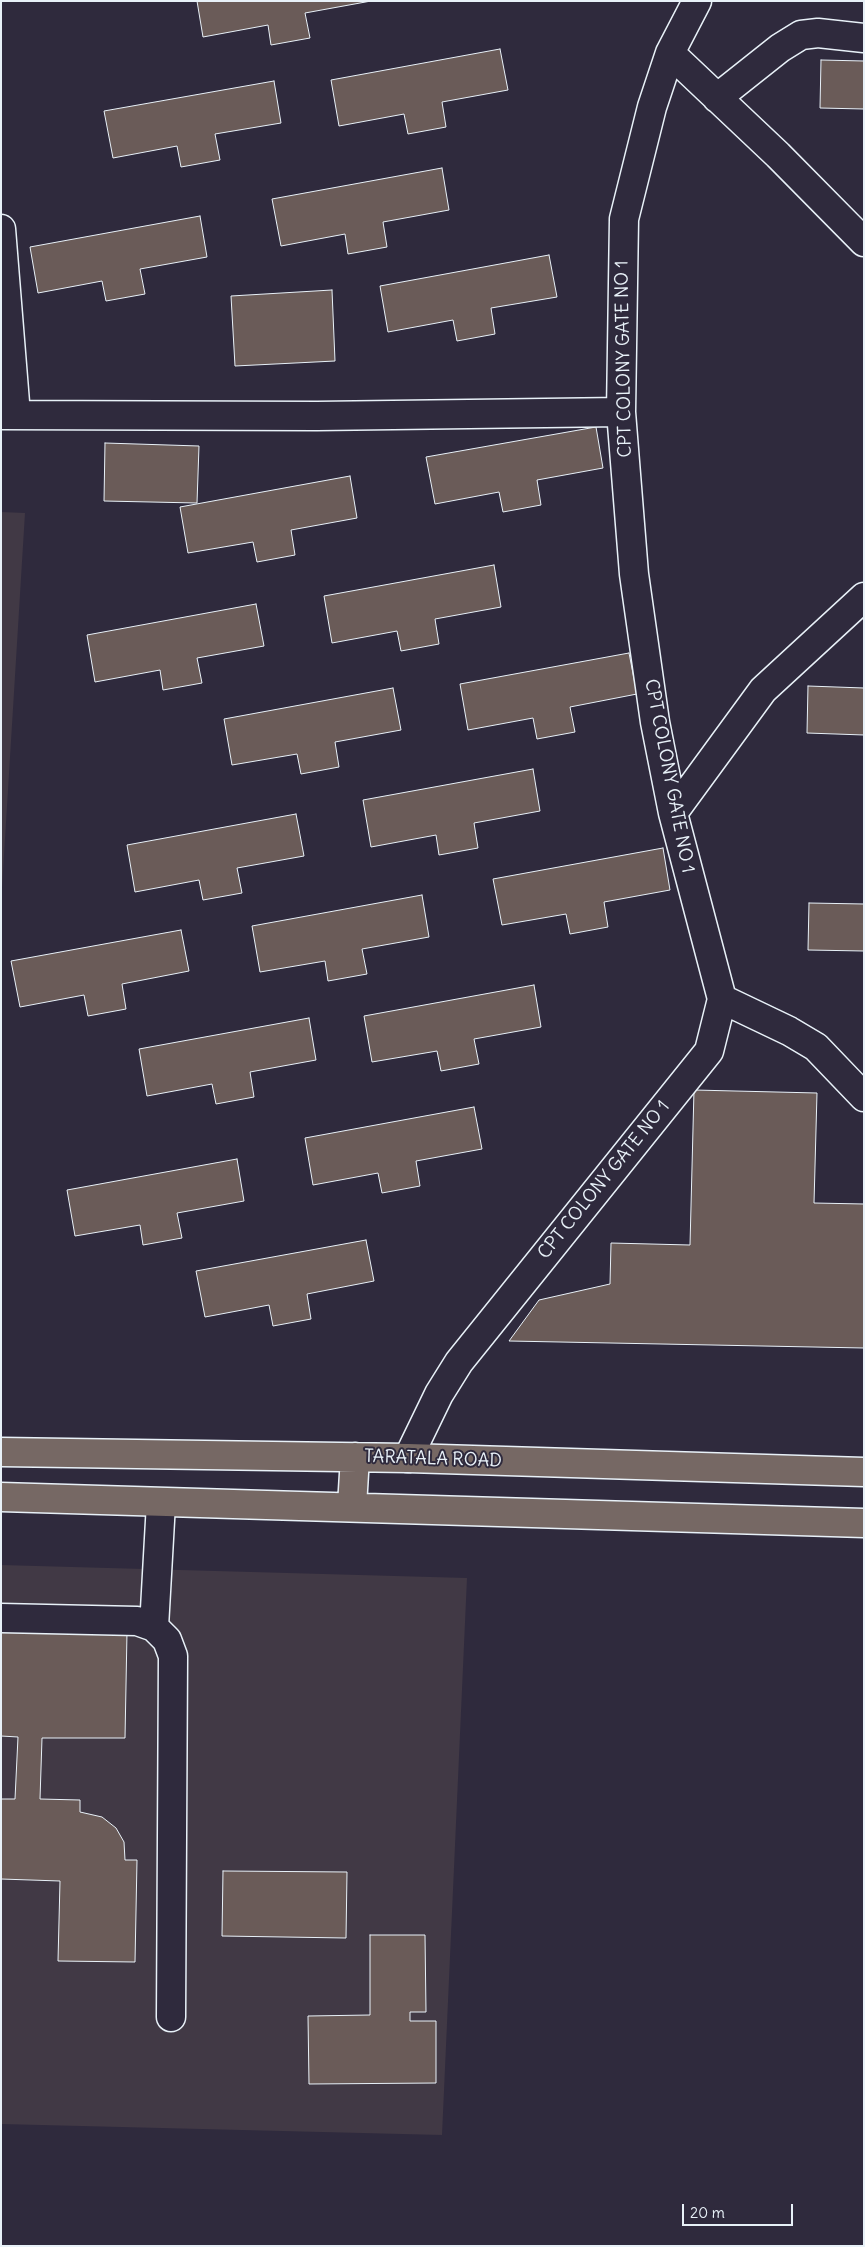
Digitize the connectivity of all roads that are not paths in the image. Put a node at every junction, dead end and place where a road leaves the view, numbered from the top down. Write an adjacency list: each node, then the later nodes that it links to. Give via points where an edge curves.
1 (697, 1): 3 (street, CPT COLONY GATE NO 1)
2 (864, 38): 4 (street, via 818,32 801,36 780,48)
3 (670, 53): 4 (street); 7 (street, CPT COLONY GATE NO 1, via 652,107 624,219)
4 (718, 98): 6 (street)
5 (1, 228): 8 (street)
6 (864, 242)
7 (622, 412): 8 (street, via 317,416); 10 (street, CPT COLONY GATE NO 1, via 634,574 655,722)
8 (9, 415)
9 (864, 597): 10 (street, via 763,690)
10 (673, 813): 11 (street, CPT COLONY GATE NO 1)
11 (722, 999): 12 (street, via 816,1047); 15 (street, CPT COLONY GATE NO 1, via 709,1050 459,1362 439,1394)
12 (864, 1097)
13 (1, 1452): 14 (main road, TARATALA ROAD)
14 (355, 1457): 15 (main road, TARATALA ROAD); 19 (main road)
15 (408, 1458): 16 (main road, TARATALA ROAD)
16 (864, 1472)
17 (1, 1496): 18 (main road)
18 (161, 1503): 19 (main road); 22 (street)
19 (352, 1506): 20 (main road)
20 (864, 1523)
21 (1, 1618): 22 (street, via 138,1621)
22 (154, 1627): 23 (street, via 167,1640 173,1656)
23 (171, 2017)

